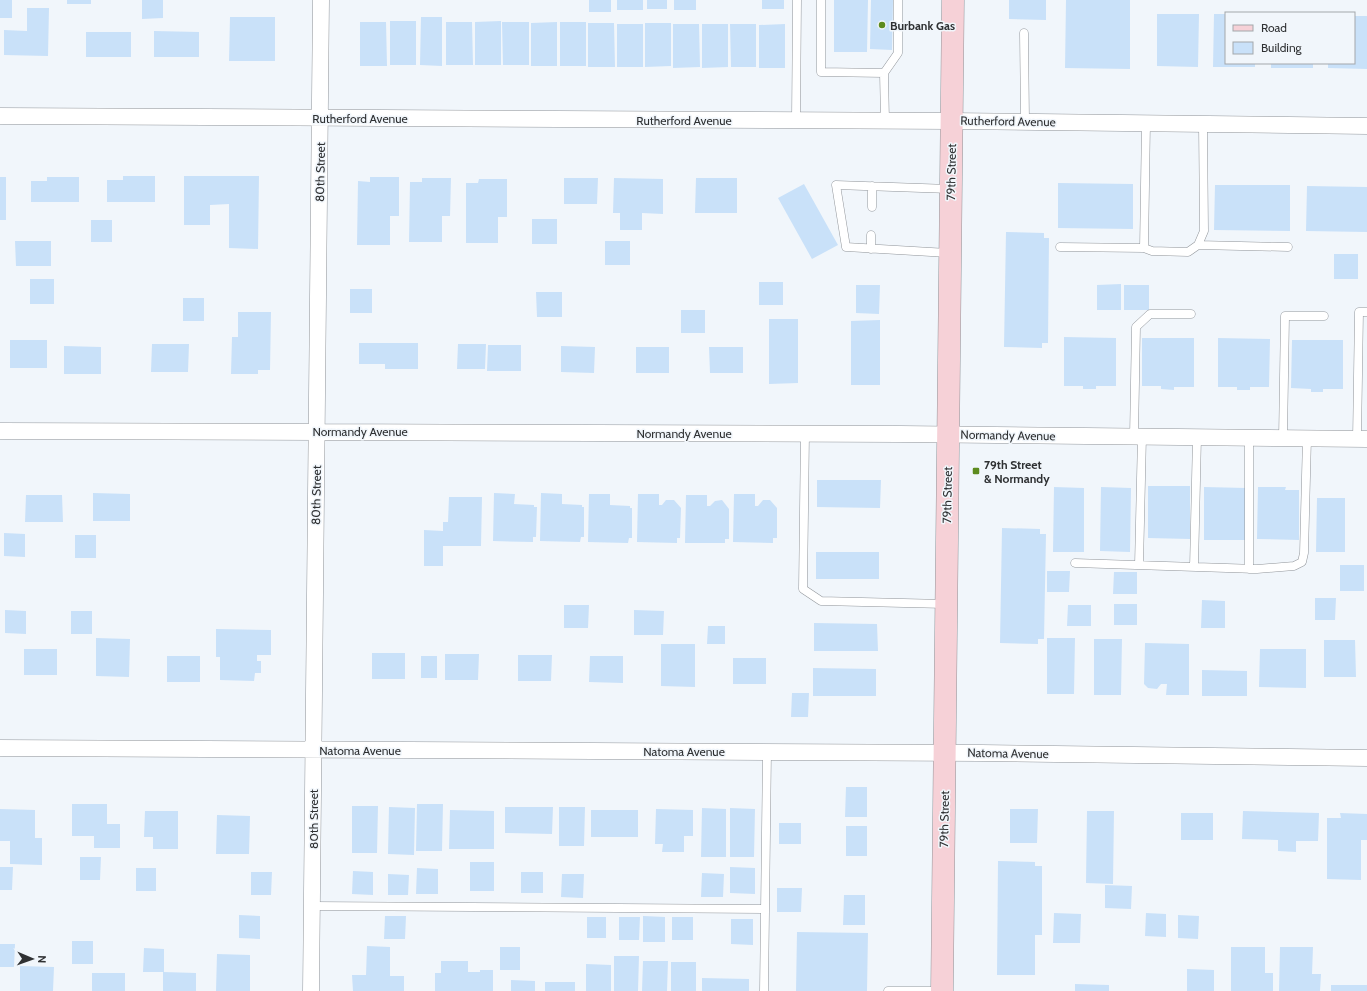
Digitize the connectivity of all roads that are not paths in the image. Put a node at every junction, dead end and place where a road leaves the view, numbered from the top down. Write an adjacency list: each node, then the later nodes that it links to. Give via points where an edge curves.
1 (322, 0): 9 (street, 80th Street)
2 (796, 0): 10 (lane)
3 (821, 0): 7 (lane, via 821,72)
4 (898, 0): 7 (lane, via 898,53)
5 (953, 0): 12 (main road, 79th Street)
6 (1024, 33): 13 (lane)
7 (884, 73): 11 (lane)
8 (0, 116): 9 (street, Rutherford Avenue)
9 (320, 118): 10 (street, Rutherford Avenue); 31 (street, 80th Street)
10 (796, 120): 11 (street, Rutherford Avenue)
11 (885, 121): 12 (street, Rutherford Avenue)
12 (951, 121): 13 (street, Rutherford Avenue); 18 (main road, 79th Street)
13 (1025, 121): 14 (street, Rutherford Avenue)
14 (1146, 123): 15 (street, Rutherford Avenue); 24 (lane)
15 (1203, 124): 16 (street, Rutherford Avenue); 21 (lane, via 1204,231)
16 (1367, 126)
17 (872, 186): 18 (lane); 19 (lane); 25 (lane, via 836,185 846,247)
18 (951, 189): 26 (main road, 79th Street)
19 (872, 207)
20 (871, 235): 25 (lane)
21 (1198, 245): 23 (lane); 24 (lane, via 1188,252 1152,251)
22 (1060, 247): 24 (lane)
23 (1288, 247)
24 (1144, 248)
25 (870, 249): 26 (lane)
26 (950, 253): 33 (main road, 79th Street)
27 (1367, 312): 39 (lane, via 1359,312)
28 (1191, 314): 34 (lane, via 1150,314 1136,327)
29 (1324, 316): 37 (lane, via 1285,316)
30 (0, 431): 31 (street, Normandy Avenue)
31 (317, 431): 32 (street, Normandy Avenue); 46 (street, 80th Street)
32 (805, 433): 33 (street, Normandy Avenue); 44 (lane, via 803,589 821,601)
33 (948, 434): 34 (street, Normandy Avenue); 44 (main road, 79th Street)
34 (1138, 436): 35 (street, Normandy Avenue); 41 (lane)
35 (1197, 437): 36 (street, Normandy Avenue); 42 (lane)
36 (1249, 438): 37 (street, Normandy Avenue); 43 (lane)
37 (1283, 438): 38 (street, Normandy Avenue)
38 (1307, 438): 39 (street, Normandy Avenue); 43 (lane, via 1302,562 1294,566)
39 (1362, 439)
40 (1075, 563): 41 (lane)
41 (1139, 565): 42 (lane)
42 (1194, 567): 43 (lane)
43 (1248, 569)
44 (946, 604): 48 (main road, 79th Street)
45 (0, 748): 46 (street, Natoma Avenue)
46 (314, 749): 47 (street, Natoma Avenue); 50 (street, 80th Street)
47 (767, 752): 48 (street, Natoma Avenue); 51 (lane)
48 (944, 753): 49 (street, Natoma Avenue); 56 (main road, 79th Street)
49 (1367, 758)
50 (312, 906): 51 (lane); 52 (street, 80th Street)
51 (765, 909): 53 (lane)
52 (311, 991)
53 (764, 991)
54 (888, 991): 55 (lane)
55 (936, 991)
56 (942, 991)

